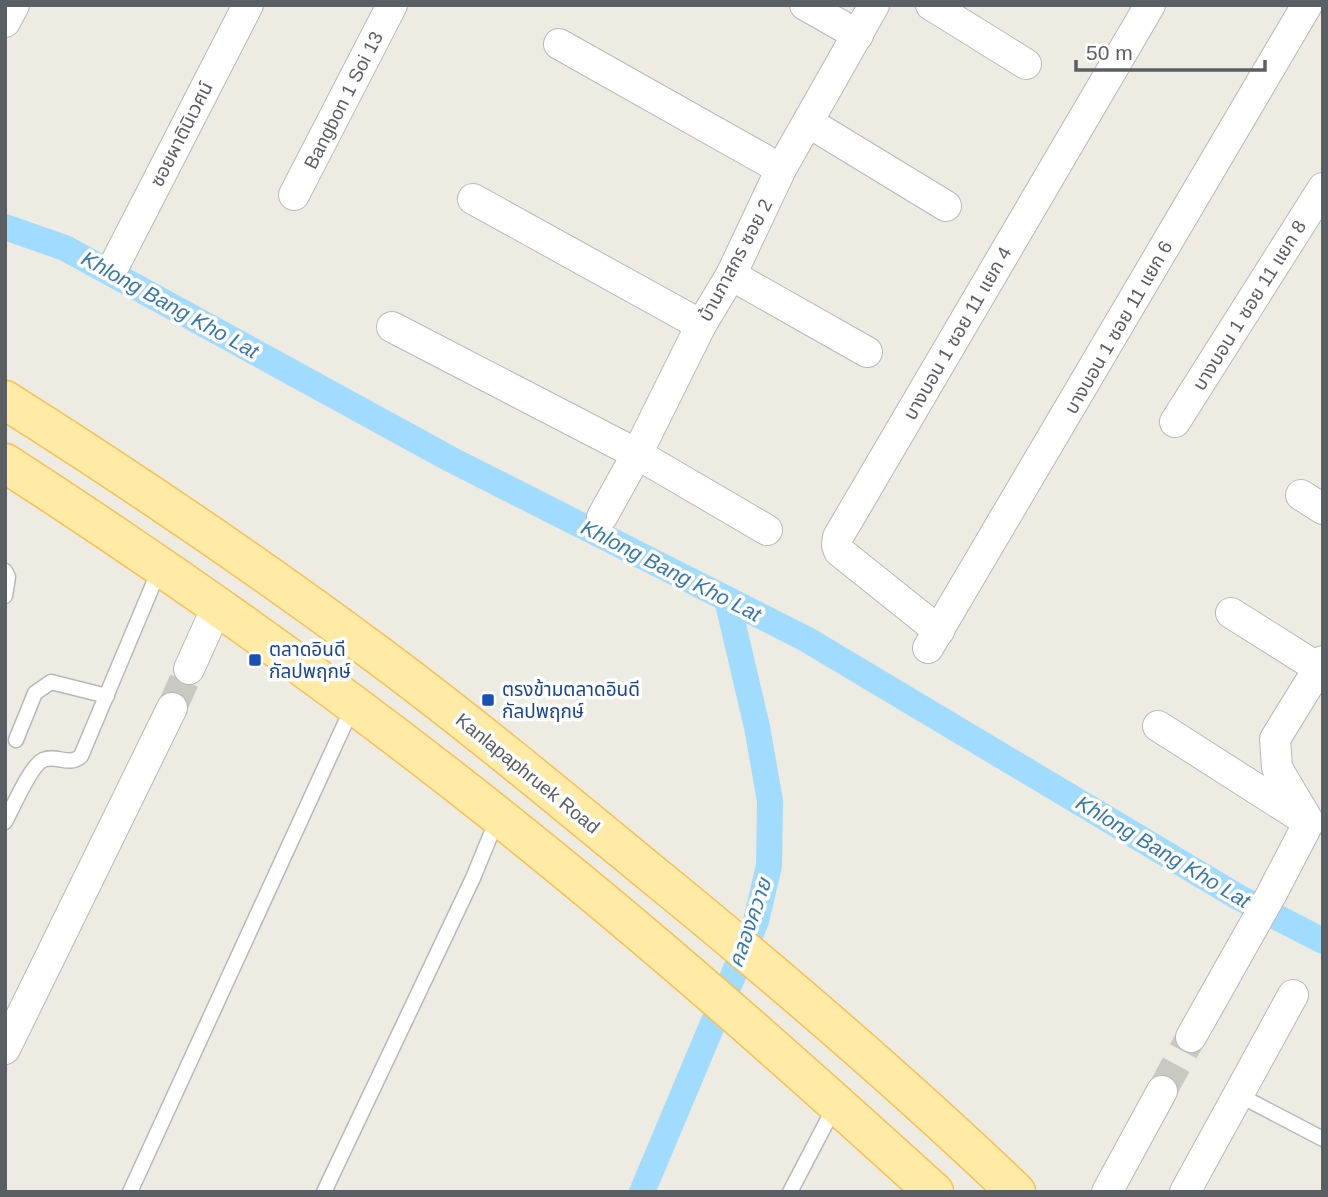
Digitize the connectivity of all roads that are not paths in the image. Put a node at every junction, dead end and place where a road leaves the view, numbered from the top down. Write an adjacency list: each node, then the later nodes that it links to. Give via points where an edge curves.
1 (14, 5): 9 (street)
2 (248, 5): 19 (street, ซอยผาตินิเวศน์)
3 (392, 5): 16 (street, Bangbon 1 Soi 13)
4 (805, 5): 10 (street)
5 (873, 5): 10 (street, บ้านภาสกร ซอย 2)
6 (931, 5): 12 (street)
7 (1150, 5): 35 (street, บางบอน 1 ซอย 11 แยก 4, via 838,537 839,551)
8 (1307, 5): 35 (street, บางบอน 1 ซอย 11 แยก 6)
9 (5, 22)
10 (858, 36): 13 (street, บ้านภาสกร ซอย 2)
11 (559, 44): 14 (street)
12 (1026, 64)
13 (808, 122): 14 (street, บ้านภาสกร ซอย 2); 18 (street)
14 (781, 169): 20 (street, บ้านภาสกร ซอย 2)
15 (1323, 188): 25 (street, บางบอน 1 ซอย 11 แยก 8)
16 (294, 195)
17 (473, 200): 21 (street)
18 (946, 206)
19 (115, 264)
20 (731, 275): 21 (street, บ้านภาสกร ซอย 2); 23 (street)
21 (701, 325): 26 (street, บ้านภาสกร ซอย 2)
22 (392, 327): 26 (street)
23 (867, 352)
24 (5, 400): 57 (main road, Kanlapaphruek Road, via 194,523 369,648 508,756 853,1041)
25 (1175, 422)
26 (637, 454): 28 (street, บ้านภาสกร ซอย 2); 29 (street)
27 (5, 463): 30 (main road)
28 (602, 517)
29 (767, 530)
30 (161, 567): 33 (main road); 38 (lane)
31 (5, 571): 32 (lane)
32 (5, 596)
33 (217, 607): 37 (street); 39 (main road)
34 (1231, 613): 36 (street)
35 (934, 640)
36 (1321, 667): 45 (street, via 1275,739 1277,768)
37 (189, 669)
38 (107, 696): 42 (lane, via 51,681 35,693); 44 (lane, via 81,756 69,762 43,760)
39 (354, 704): 43 (main road); 53 (lane)
40 (172, 708): 48 (street)
41 (1158, 726): 45 (street)
42 (16, 740)
43 (499, 816): 51 (main road); 54 (lane)
44 (5, 822)
45 (1316, 827): 47 (street, via 1271,895)
46 (1293, 995): 50 (street)
47 (1191, 1037)
48 (5, 1049)
49 (1162, 1091): 58 (street)
50 (1239, 1095): 52 (lane); 59 (street)
51 (837, 1103): 55 (lane); 56 (main road)
52 (1323, 1139)
53 (130, 1192)
54 (324, 1192)
55 (790, 1192)
56 (934, 1192)
57 (1016, 1192)
58 (1107, 1192)
59 (1185, 1192)

